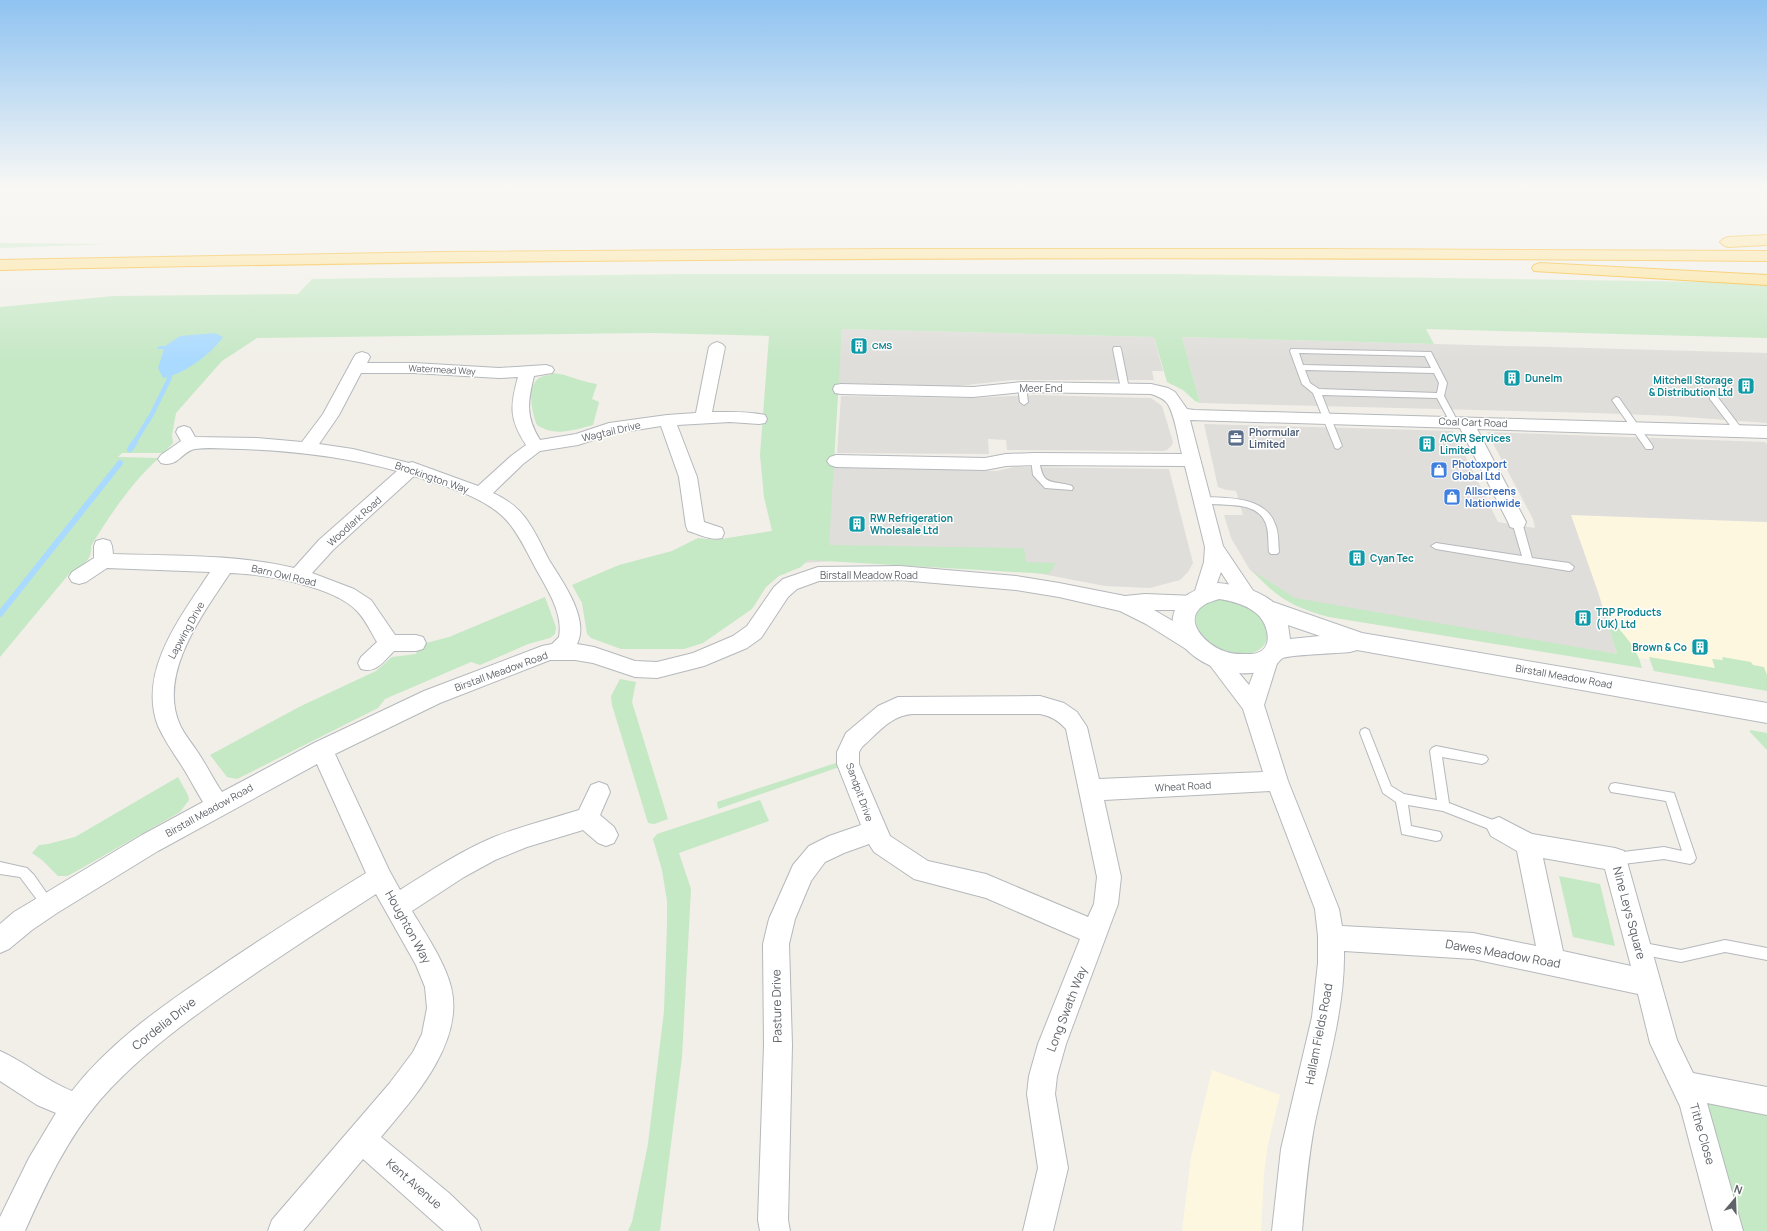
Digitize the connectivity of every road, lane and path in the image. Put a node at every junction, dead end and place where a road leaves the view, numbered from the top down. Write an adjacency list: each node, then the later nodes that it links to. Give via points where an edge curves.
1 (1596, 245): 2 (highway)
2 (1360, 253): 3 (highway); 4 (highway, via 901,253)
3 (1767, 256)
4 (0, 265)
5 (871, 268): 9 (highway, via 520,270)
6 (895, 268): 7 (highway)
7 (1540, 268): 8 (highway); 10 (highway)
8 (1767, 270)
9 (0, 278)
10 (1767, 280)
11 (717, 344): 24 (street)
12 (1117, 349): 18 (lane)
13 (1300, 367): 15 (lane); 15 (lane, via 1294,351 1428,354); 19 (lane, via 1306,384)
14 (546, 370): 16 (street, Watermead Way)
15 (1437, 371): 20 (lane, via 1443,383)
16 (527, 372): 32 (street, via 519,403 520,416); 34 (street, Watermead Way, via 484,373 359,362 321,431)
17 (841, 388): 18 (street, Meer End, via 1023,394)
18 (1125, 389): 23 (street, Meer End, via 1151,389 1171,396)
19 (1317, 392): 20 (lane); 25 (lane)
20 (1440, 396): 28 (lane)
21 (1713, 397): 30 (lane)
22 (1616, 400): 29 (lane)
23 (1180, 413): 25 (street, Coal Cart Road); 38 (street, Meer End)
24 (702, 418): 26 (street, Wagtail Drive); 27 (street, Wagtail Drive)
25 (1327, 418): 28 (street, Coal Cart Road); 33 (lane)
26 (759, 419)
27 (668, 420): 32 (street, Wagtail Drive, via 609,429); 45 (street, via 688,477 695,526)
28 (1460, 422): 29 (street, Coal Cart Road); 44 (street)
29 (1635, 428): 30 (street, Coal Cart Road); 35 (lane)
30 (1739, 431): 31 (street, Coal Cart Road)
31 (1767, 432)
32 (535, 446): 42 (street, Wagtail Drive)
33 (1338, 446)
34 (307, 447): 36 (street, Brockington Way, via 187,438); 40 (street, Brockington Way)
35 (1649, 448)
36 (167, 459)
37 (1035, 459): 38 (street); 39 (street, via 986,464); 41 (lane, via 1037,476 1048,486)
38 (1193, 460): 43 (street, Meer End)
39 (836, 461)
40 (412, 468): 42 (street, Brockington Way); 52 (street, Woodlark Road, via 326,545)
41 (1069, 488)
42 (481, 494): 61 (street, Brockington Way, via 519,522 561,597 570,624 569,640)
43 (1203, 500): 47 (street, Meer End); 48 (lane, via 1243,503 1267,516 1271,524)
44 (1517, 522): 49 (lane)
45 (715, 533)
46 (1436, 546): 49 (lane)
47 (1214, 547): 54 (street, Meer End, via 1214,562); 55 (street, Meer End)
48 (1274, 552)
49 (1528, 560): 51 (lane)
50 (224, 566): 52 (street, Barn Owl Road, via 269,569); 53 (street, Barn Owl Road, via 104,553); 75 (street, Lapwing Drive, via 185,628 170,659 163,692 163,708 169,725)
51 (1569, 567)
52 (298, 576): 58 (street, Barn Owl Road, via 341,591 364,605)
53 (79, 577)
54 (1198, 598): 55 (street, via 1218,591 1233,593); 56 (street, Birstall Meadow Road); 60 (street, via 1185,611 1186,632)
55 (1257, 603): 57 (street, Birstall Meadow Road); 62 (street, via 1274,618 1279,628 1280,639)
56 (1125, 604): 60 (street, Birstall Meadow Road); 61 (street, Birstall Meadow Road, via 1016,583 900,573 818,574 790,584 781,592 754,632 740,642 697,660 656,670 635,669 594,655)
57 (1361, 642): 62 (street, Birstall Meadow Road); 66 (street, Birstall Meadow Road)
58 (390, 643): 59 (street); 64 (street)
59 (416, 643)
60 (1193, 643): 63 (street, via 1203,653)
61 (556, 652): 68 (street, Birstall Meadow Road, via 549,652 432,697)
62 (1273, 653): 63 (street, via 1259,663 1245,665); 65 (street, via 1262,676)
63 (1216, 660): 65 (street, Hallam Fields Road)
64 (368, 663)
65 (1253, 706): 70 (street, Hallam Fields Road)
66 (1767, 713)
67 (1364, 733): 74 (lane, via 1387,789)
68 (322, 750): 75 (street, Birstall Meadow Road); 85 (street, Houghton Way)
69 (1482, 759): 76 (lane, via 1436,751)
70 (1277, 781): 72 (street, Wheat Road); 89 (street, Hallam Fields Road, via 1327,909)
71 (1615, 788): 83 (lane, via 1670,798 1690,858 1664,853)
72 (1090, 790): 79 (street, Sandpit Drive, via 1076,727 1064,714 1053,708 1040,705 898,706 886,712 854,740 848,752 848,764); 88 (street, Long Swath Way, via 1109,877 1106,904)
73 (599, 792): 77 (street)
74 (1402, 798): 76 (lane); 81 (lane, via 1406,830)
75 (217, 806): 86 (street, Birstall Meadow Road, via 131,854)
76 (1444, 806): 78 (lane)
77 (587, 818): 80 (street); 87 (street, via 518,839 488,852)
78 (1499, 828): 82 (street, Nine Leys Square)
79 (874, 831): 88 (street, Sandpit Drive, via 882,844 923,871 986,886); 103 (street, Pasture Drive, via 817,854 802,873 782,919 776,944 778,1045 773,1220)
80 (606, 835)
81 (1436, 836)
82 (1528, 844): 83 (street, Nine Leys Square); 93 (street)
83 (1615, 860): 91 (street, Nine Leys Square)
84 (0, 868): 86 (lane, via 23,872)
85 (380, 878): 87 (street, Houghton Way); 98 (street, Cordelia Drive, via 268,948 167,1019 104,1075)
86 (48, 905): 90 (street, Birstall Meadow Road)
87 (396, 907): 99 (street, Houghton Way, via 426,956 438,987 440,1008 435,1035 423,1062)
88 (1096, 933): 104 (street, Long Swath Way, via 1052,1044 1043,1076 1041,1094 1053,1168)
89 (1331, 938): 93 (street, Dawes Meadow Road, via 1473,946); 105 (street, Hallam Fields Road, via 1327,1008 1292,1164)
90 (0, 940)
91 (1639, 948): 92 (lane, via 1681,956 1725,946); 94 (street, Nine Leys Square)
92 (1767, 954)
93 (1552, 962): 94 (street, Dawes Meadow Road)
94 (1648, 983): 96 (street, Tithe Close, via 1664,1043)
95 (0, 1065): 98 (street, via 47,1095)
96 (1685, 1085): 97 (street, Tithe Close); 106 (street, Tithe Close, via 1693,1104)
97 (1767, 1101)
98 (77, 1108): 100 (street, Cordelia Drive, via 56,1137 38,1169)
99 (361, 1139): 101 (street, Houghton Way); 102 (street, Kent Avenue)
100 (9, 1231)
101 (283, 1231)
102 (466, 1231)
103 (775, 1231)
104 (1038, 1231)
105 (1287, 1231)
106 (1728, 1231)

